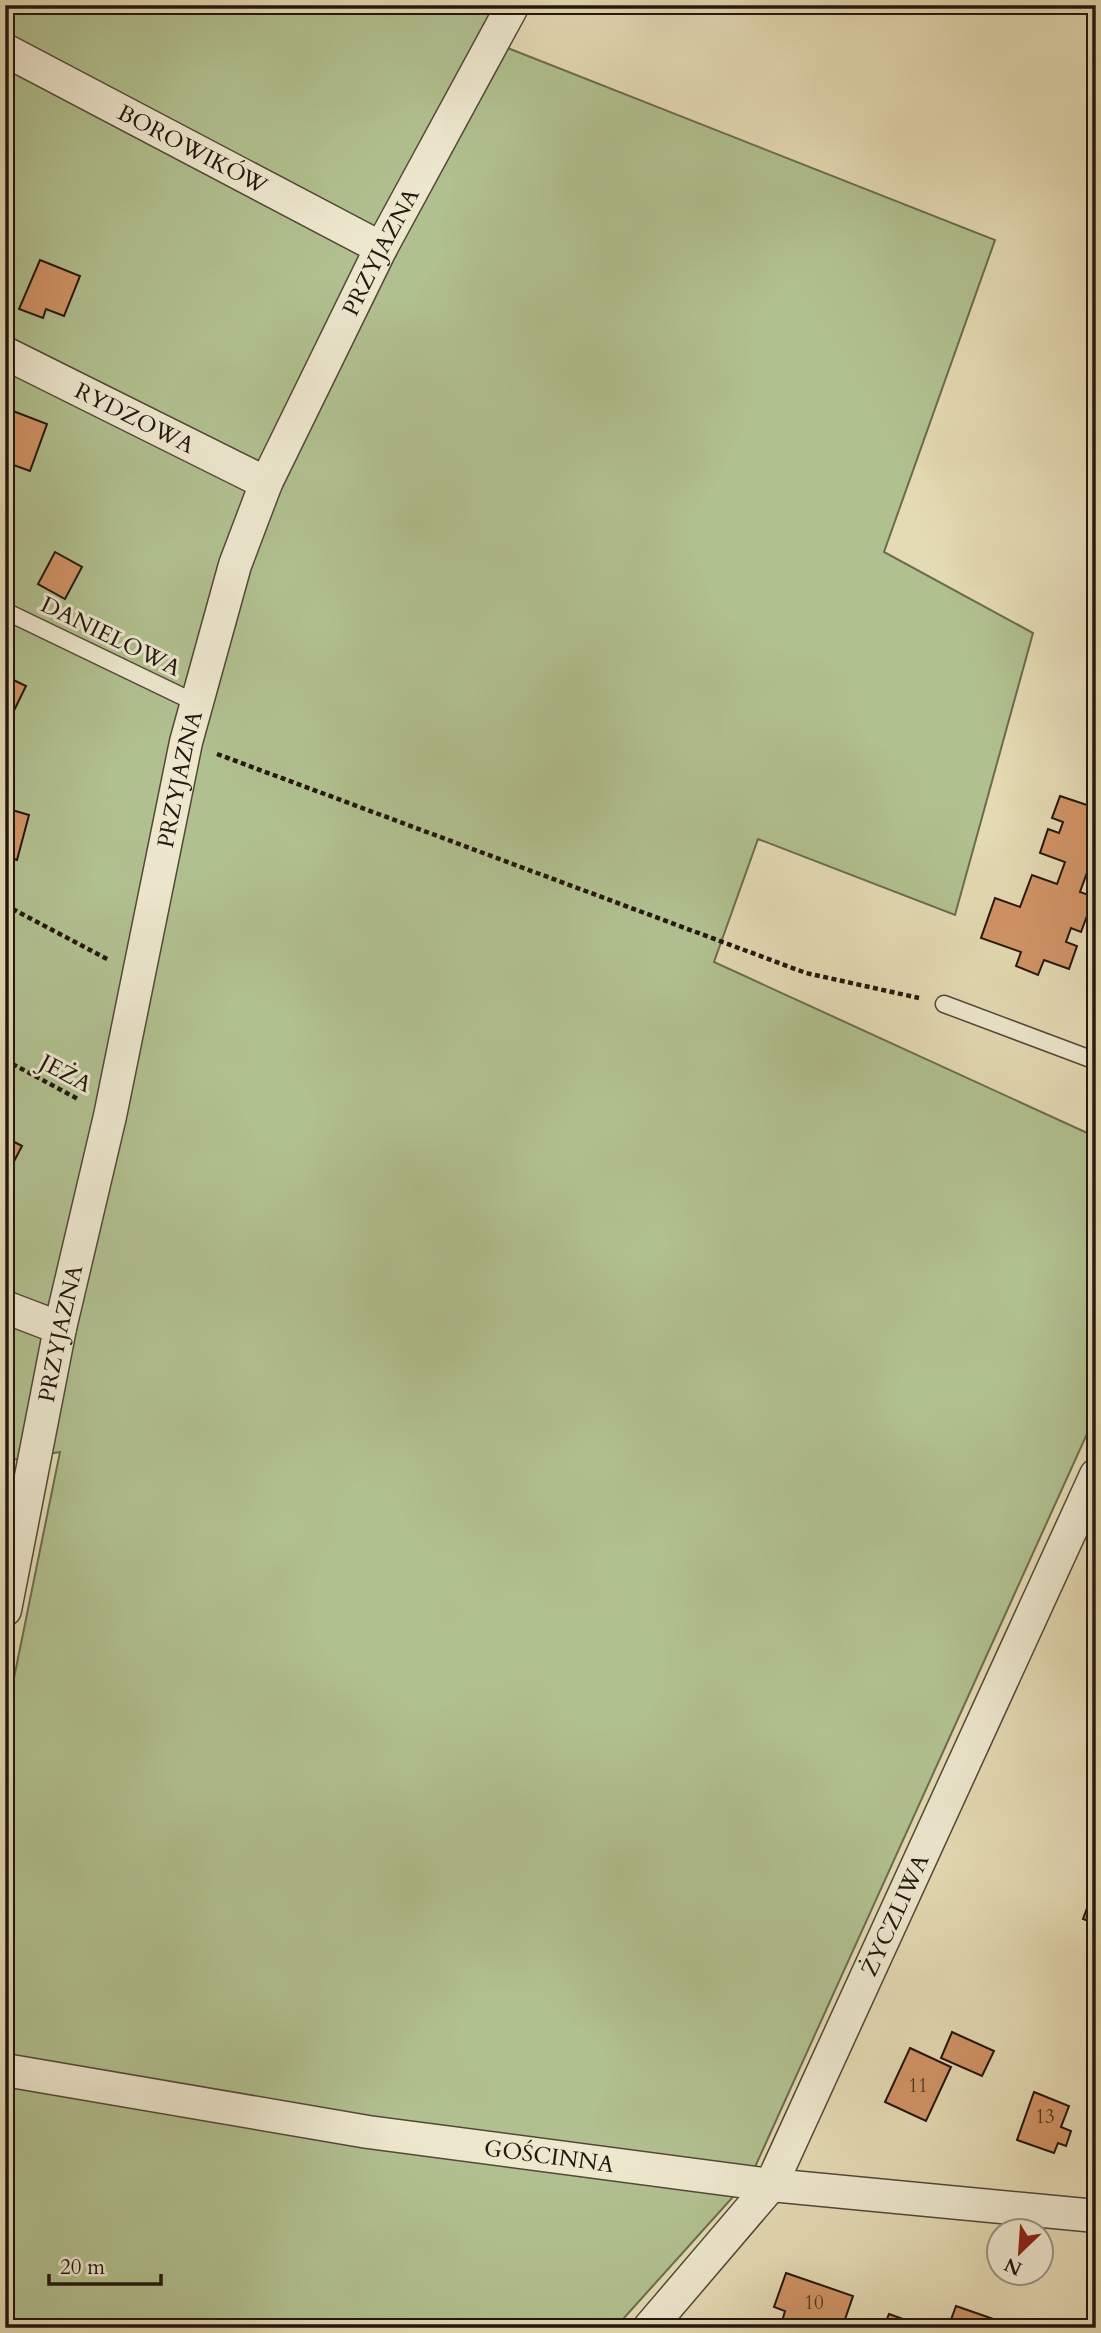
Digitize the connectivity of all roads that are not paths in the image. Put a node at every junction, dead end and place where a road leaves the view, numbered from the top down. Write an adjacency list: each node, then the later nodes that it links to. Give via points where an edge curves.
1 (513, 5): 3 (street, PRZYJAZNA)
2 (5, 50): 3 (street, BOROWIKÓW)
3 (381, 248): 5 (street, PRZYJAZNA)
4 (5, 353): 5 (street, RYDZOWA)
5 (266, 483): 7 (street, PRZYJAZNA, via 235,565)
6 (5, 611): 7 (lane, DANIELOWA)
7 (196, 703): 11 (street, PRZYJAZNA, via 110,1116)
8 (944, 1004): 9 (lane)
9 (1096, 1060)
10 (5, 1307): 11 (street)
11 (60, 1328): 13 (street, PRZYJAZNA)
12 (1096, 1475): 15 (street, ŻYCZLIWA)
13 (5, 1610)
14 (5, 2070): 15 (street, GOŚCINNA, via 368,2132)
15 (771, 2185): 16 (street, GOŚCINNA); 17 (street, ŻYCZLIWA)
16 (1096, 2216)
17 (649, 2328)

